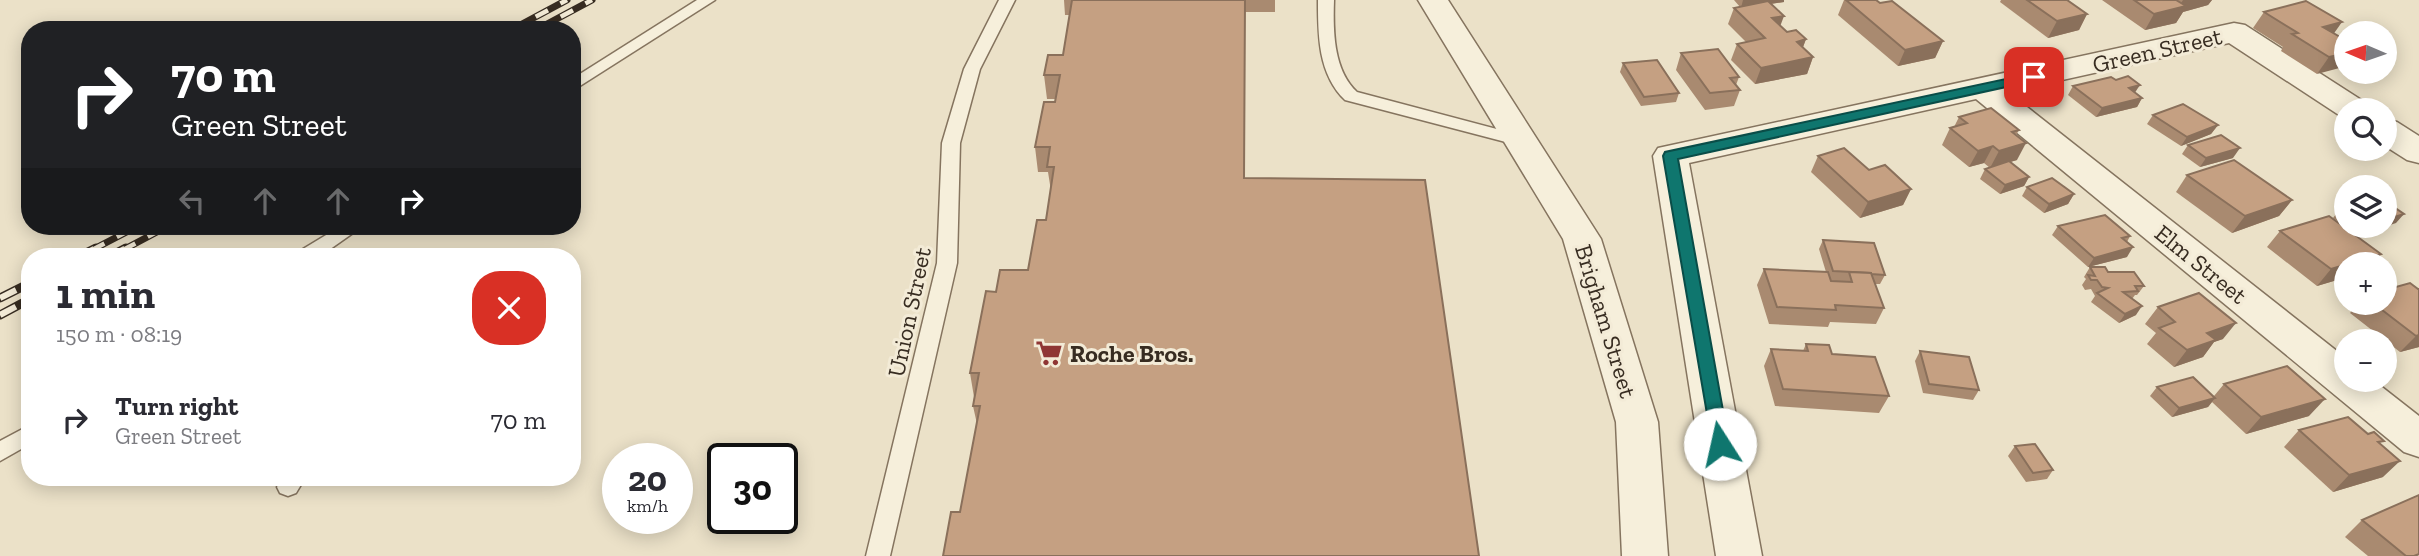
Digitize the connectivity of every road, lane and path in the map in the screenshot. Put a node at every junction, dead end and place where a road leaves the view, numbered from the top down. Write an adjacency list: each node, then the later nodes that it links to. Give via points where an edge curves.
1 (707, 0): 5 (lane)
2 (1007, 0): 16 (lane, Union Street, via 972,69 951,143 947,263)
3 (1326, 0): 9 (lane, via 1325,28 1338,84 1345,92)
4 (1433, 0): 9 (street, Brigham Street)
5 (581, 80)
6 (1984, 89): 7 (street, Green Street, via 2234,32); 14 (street, Elm Street); 18 (street, Green Street, via 1670,156)
7 (2336, 98)
8 (2397, 138): 10 (street)
9 (1521, 141): 17 (street, Brigham Street, via 1582,239 1637,422)
10 (2419, 152)
11 (340, 235): 12 (lane)
12 (319, 248)
13 (21, 439): 15 (lane)
14 (2419, 440)
15 (0, 452)
16 (878, 556)
17 (1645, 556)
18 (1739, 556)

